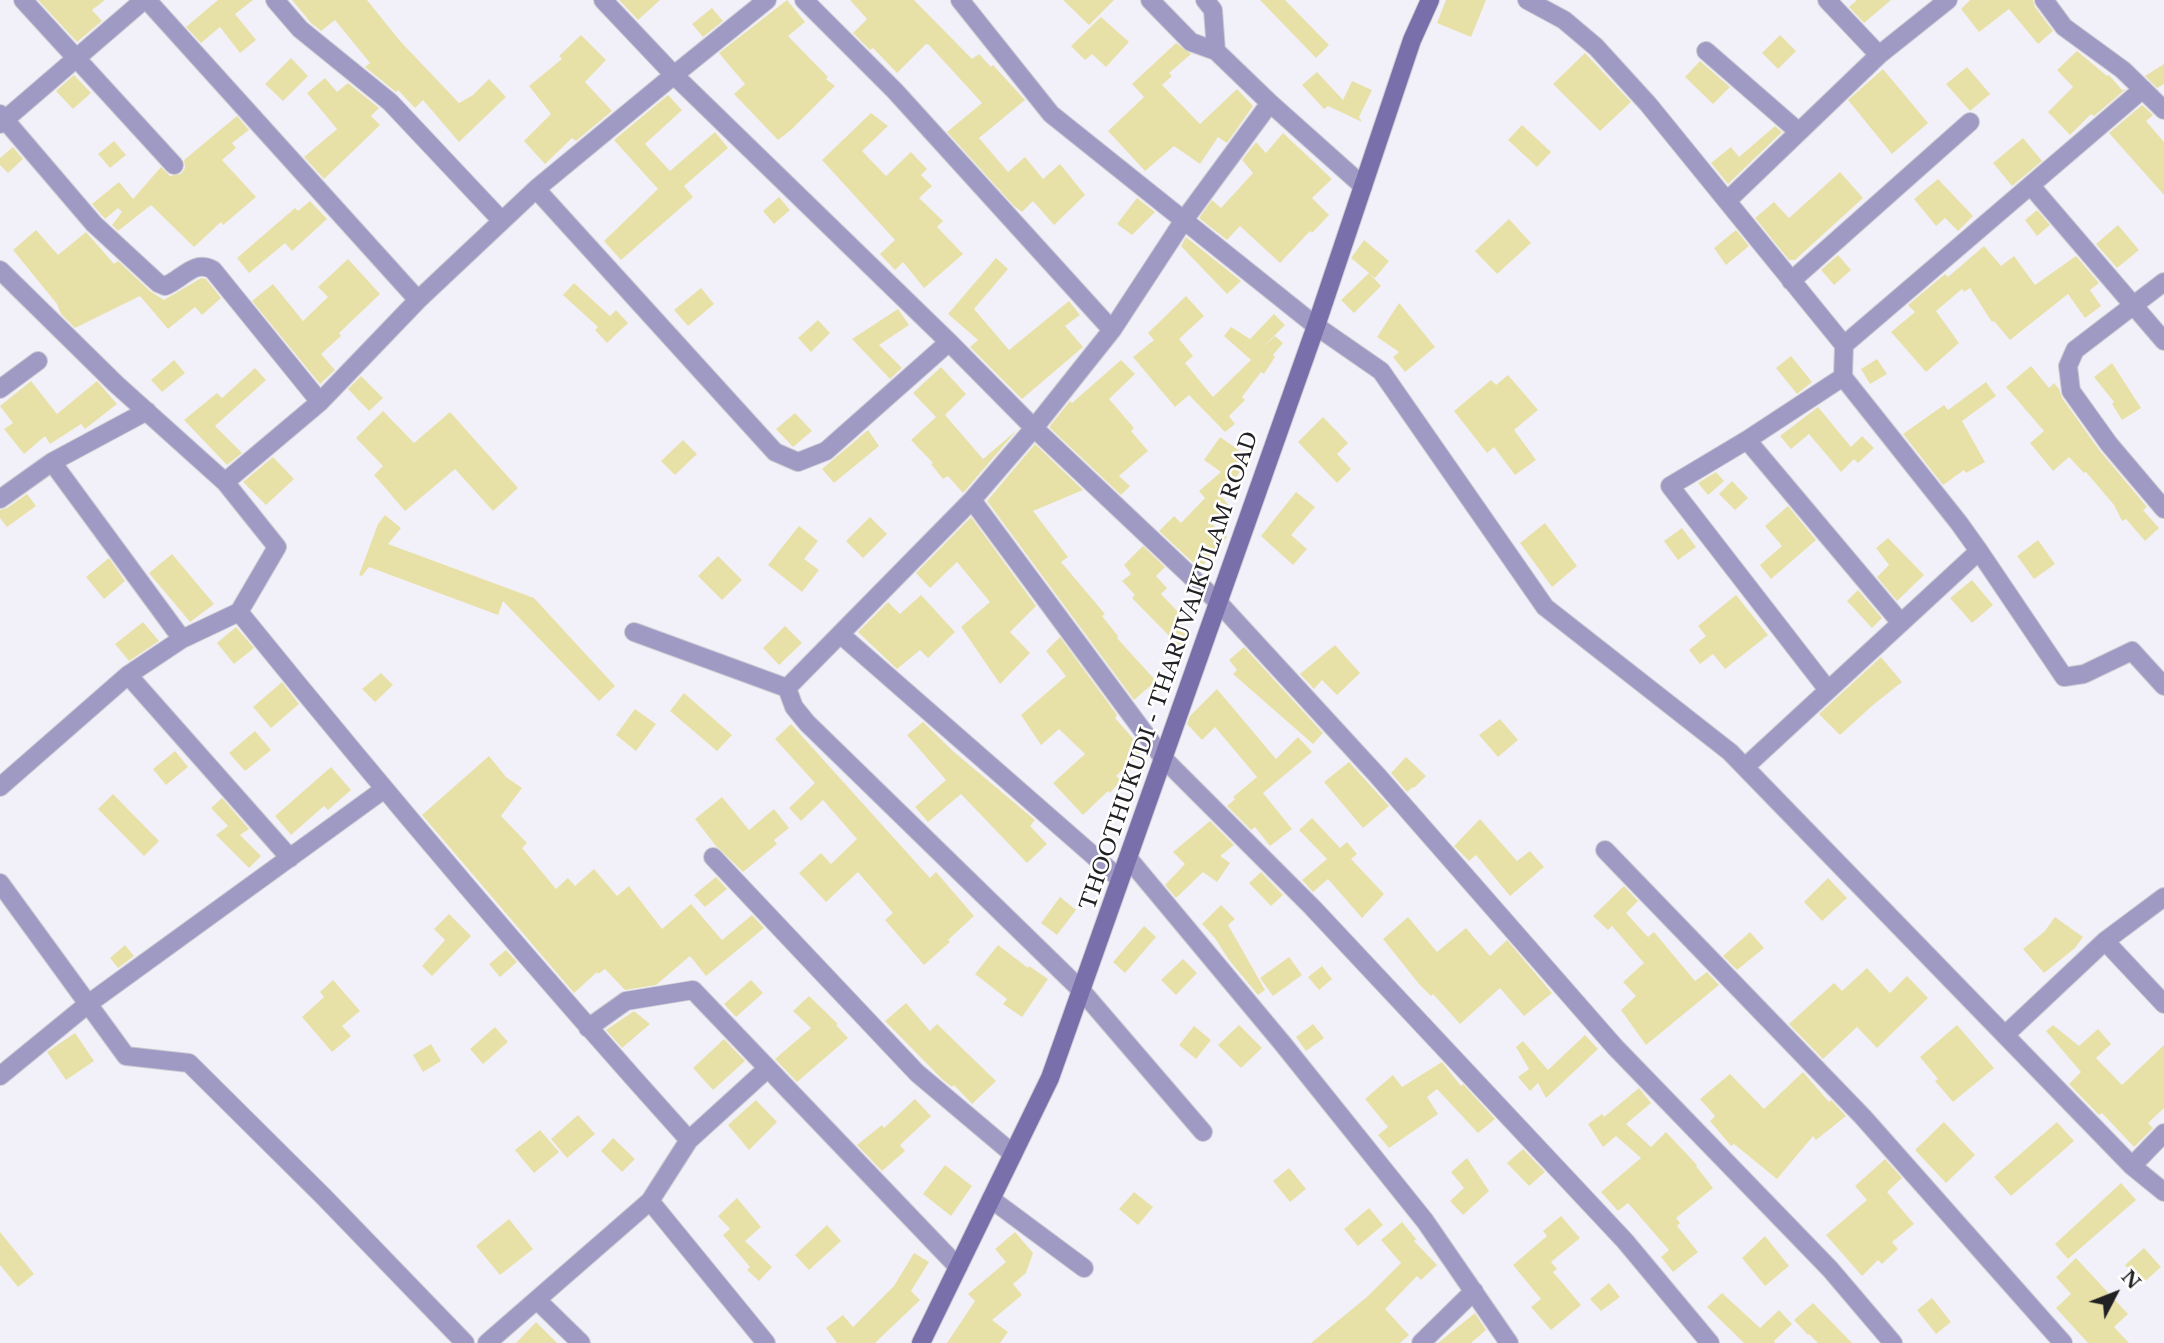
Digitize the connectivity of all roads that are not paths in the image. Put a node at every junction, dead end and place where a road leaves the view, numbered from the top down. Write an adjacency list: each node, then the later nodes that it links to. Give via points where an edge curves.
1 (23, 0): 18 (street)
2 (146, 0): 18 (street); 36 (street)
3 (275, 0): 32 (street, via 300,29 390,102)
4 (603, 0): 19 (street)
5 (767, 0): 19 (street)
6 (804, 0): 39 (street, via 895,91)
7 (960, 0): 31 (street, via 1051,114)
8 (1150, 0): 15 (street, via 1191,42)
9 (1205, 0): 15 (street, via 1213,10)
10 (1430, 0): 27 (main road, THOOTHUKUDI - THARUVAIKULAM ROAD)
11 (1527, 0): 30 (street, via 1564,20 1596,47)
12 (1827, 0): 17 (street)
13 (1948, 0): 17 (street)
14 (2044, 0): 20 (street, via 2064,27)
15 (1216, 51): 21 (street)
16 (1706, 51): 25 (street)
17 (1880, 55): 25 (street)
18 (76, 58): 23 (street); 26 (street)
19 (674, 75): 29 (street); 41 (street)
20 (2143, 89): 22 (street); 28 (street)
21 (1270, 103): 27 (street); 31 (street)
22 (2164, 110)
23 (1, 119): 46 (street, via 94,223 158,283 171,284 198,265 212,270)
24 (1970, 122): 34 (street)
25 (1799, 132): 30 (street)
26 (174, 165)
27 (1363, 186): 38 (main road, THOOTHUKUDI - THARUVAIKULAM ROAD)
28 (2032, 186): 37 (street); 42 (street)
29 (536, 189): 32 (street); 41 (street, via 775,452 798,462 826,451)
30 (1727, 201): 34 (street)
31 (1184, 220): 38 (street); 39 (street)
32 (502, 221): 36 (street)
33 (3, 277): 47 (street)
34 (1791, 281): 42 (street)
35 (2164, 282): 37 (street)
36 (418, 300): 46 (street)
37 (2134, 304): 40 (street); 54 (street, via 2075,350 2068,366 2071,391)
38 (1316, 326): 56 (main road, THOOTHUKUDI - THARUVAIKULAM ROAD); 67 (street, via 1381,371 1545,607)
39 (1112, 330): 48 (street)
40 (2164, 341)
41 (950, 342): 48 (street)
42 (1844, 345): 44 (street)
43 (38, 361): 45 (street)
44 (1843, 377): 49 (street); 55 (street)
45 (0, 388)
46 (320, 402): 51 (street)
47 (147, 411): 50 (street); 51 (street)
48 (1034, 428): 53 (street); 56 (street)
49 (1747, 440): 58 (street); 65 (street, via 1670,486)
50 (52, 462): 52 (street); 61 (street)
51 (225, 482): 57 (street, via 277,547)
52 (0, 499)
53 (972, 500): 60 (street); 66 (street)
54 (2164, 509)
55 (1979, 551): 58 (street); 63 (street, via 2064,677 2084,674 2132,651)
56 (1218, 602): 66 (main road, THOOTHUKUDI - THARUVAIKULAM ROAD); 105 (street, via 1615,1047 1830,1269)
57 (239, 612): 61 (street); 69 (street)
58 (1900, 623): 65 (street)
59 (634, 632): 64 (street)
60 (840, 634): 64 (street); 74 (street)
61 (182, 639): 62 (street)
62 (128, 675): 68 (street); 72 (street)
63 (2164, 686)
64 (787, 688): 78 (street, via 807,723)
65 (1828, 691): 67 (street)
66 (1163, 758): 73 (main road, THOOTHUKUDI - THARUVAIKULAM ROAD); 104 (street, via 1312,908 1615,1231)
67 (1745, 767): 82 (street)
68 (0, 787)
69 (383, 790): 72 (street); 81 (street)
70 (1605, 850): 106 (street, via 1863,1117)
71 (713, 857): 88 (street, via 916,1073)
72 (290, 858): 79 (street)
73 (1128, 858): 74 (main road, THOOTHUKUDI - THARUVAIKULAM ROAD); 95 (street, via 1417,1211)
74 (1120, 879): 78 (main road, THOOTHUKUDI - THARUVAIKULAM ROAD)
75 (0, 883): 79 (street)
76 (2164, 897): 77 (street)
77 (2105, 941): 80 (street); 82 (street)
78 (1081, 990): 85 (street); 88 (main road, THOOTHUKUDI - THARUVAIKULAM ROAD, via 1050,1078)
79 (88, 1004): 84 (street); 97 (street, via 126,1056 189,1063)
80 (2164, 1004)
81 (588, 1028): 83 (street, via 626,1002 693,990); 87 (street)
82 (2005, 1035): 89 (street)
83 (767, 1069): 87 (street); 93 (street)
84 (0, 1075)
85 (1203, 1132)
86 (2164, 1133): 89 (street)
87 (689, 1140): 92 (street)
88 (1013, 1154): 91 (main road, THOOTHUKUDI - THARUVAIKULAM ROAD)
89 (2132, 1166): 90 (street)
90 (2164, 1192)
91 (991, 1199): 93 (main road, THOOTHUKUDI - THARUVAIKULAM ROAD); 94 (street)
92 (650, 1201): 96 (street); 100 (street)
93 (958, 1267): 101 (main road, THOOTHUKUDI - THARUVAIKULAM ROAD)
94 (1084, 1268)
95 (1474, 1291): 102 (street); 103 (street)
96 (537, 1300): 98 (street); 99 (street)
97 (465, 1343)
98 (487, 1343)
99 (580, 1343)
100 (766, 1343)
101 (921, 1343)
102 (1421, 1343)
103 (1509, 1343)
104 (1710, 1343)
105 (1893, 1343)
106 (2063, 1343)

